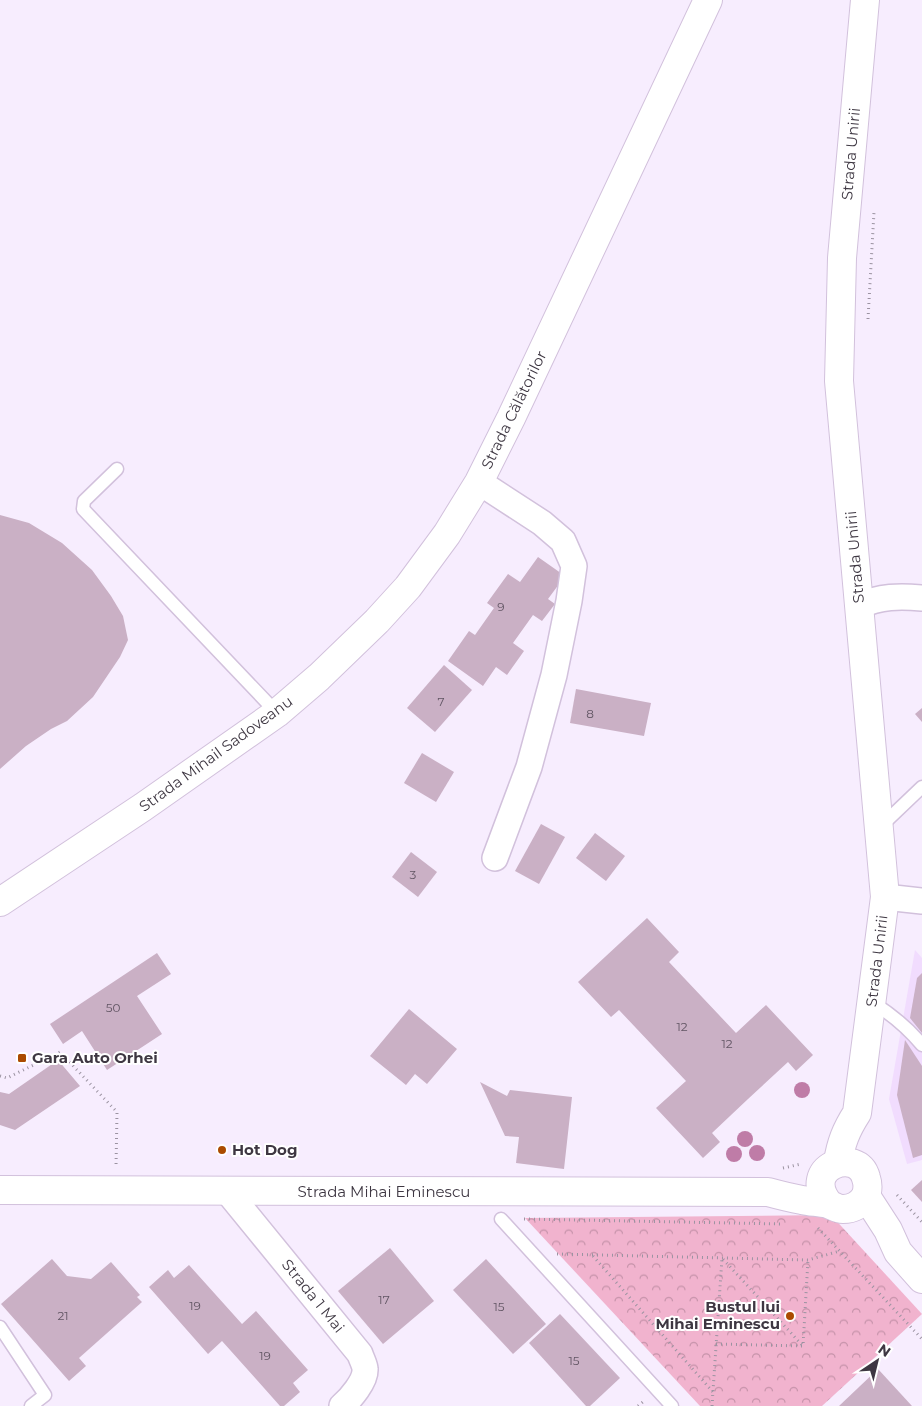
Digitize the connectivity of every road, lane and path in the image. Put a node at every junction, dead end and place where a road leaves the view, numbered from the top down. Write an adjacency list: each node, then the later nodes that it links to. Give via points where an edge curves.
1 (708, 0): 6 (street, Strada Călătorilor)
2 (865, 0): 8 (street, Strada Unirii, via 842,258 839,381)
3 (874, 209): 4 (path)
4 (868, 327)
5 (117, 470): 9 (lane, via 84,501 83,510)
6 (479, 482): 9 (street, Strada Mihail Sadoveanu, via 447,534 408,587 364,633); 12 (street, Strada Călătorilor, via 542,522 563,541 574,566 554,676 530,767)
7 (922, 598): 8 (street, via 894,597 872,600)
8 (859, 606): 11 (street, Strada Unirii)
9 (277, 713): 14 (street, Strada Mihail Sadoveanu)
10 (922, 787): 11 (lane)
11 (879, 828): 13 (street, Strada Unirii)
12 (495, 858)
13 (885, 897): 15 (street); 16 (street, Strada Unirii)
14 (0, 902)
15 (922, 902)
16 (872, 1002): 17 (lane, via 888,1012); 19 (street, Strada Unirii, via 857,1113)
17 (922, 1045)
18 (0, 1076): 20 (path, via 7,1078 60,1052 117,1112)
19 (833, 1164): 21 (street, Strada Mihai Eminescu); 21 (path, via 793,1167); 24 (street, via 822,1175 820,1185 822,1196); 24 (street, via 865,1175 868,1185)
20 (116, 1169)
21 (774, 1180): 23 (street, Strada Mihai Eminescu); 24 (street, Strada Mihai Eminescu)
22 (0, 1190): 23 (street, Strada Mihai Eminescu)
23 (227, 1191): 39 (street, Strada 1 Mai, via 360,1354 366,1369 361,1383)
24 (840, 1209): 27 (path); 32 (street, via 888,1230 898,1252)
25 (501, 1218): 26 (path); 28 (lane)
26 (789, 1224)
27 (840, 1252): 31 (path); 34 (path)
28 (534, 1254): 29 (path); 40 (lane)
29 (592, 1255): 30 (path); 37 (path)
30 (722, 1258): 31 (path); 35 (path); 36 (path)
31 (808, 1260): 36 (path)
32 (922, 1279)
33 (0, 1327): 38 (lane, via 45,1395)
34 (922, 1339)
35 (716, 1344): 36 (path); 37 (path)
36 (803, 1346)
37 (713, 1392): 41 (path)
38 (31, 1406)
39 (342, 1406)
40 (672, 1406)
41 (712, 1406)

